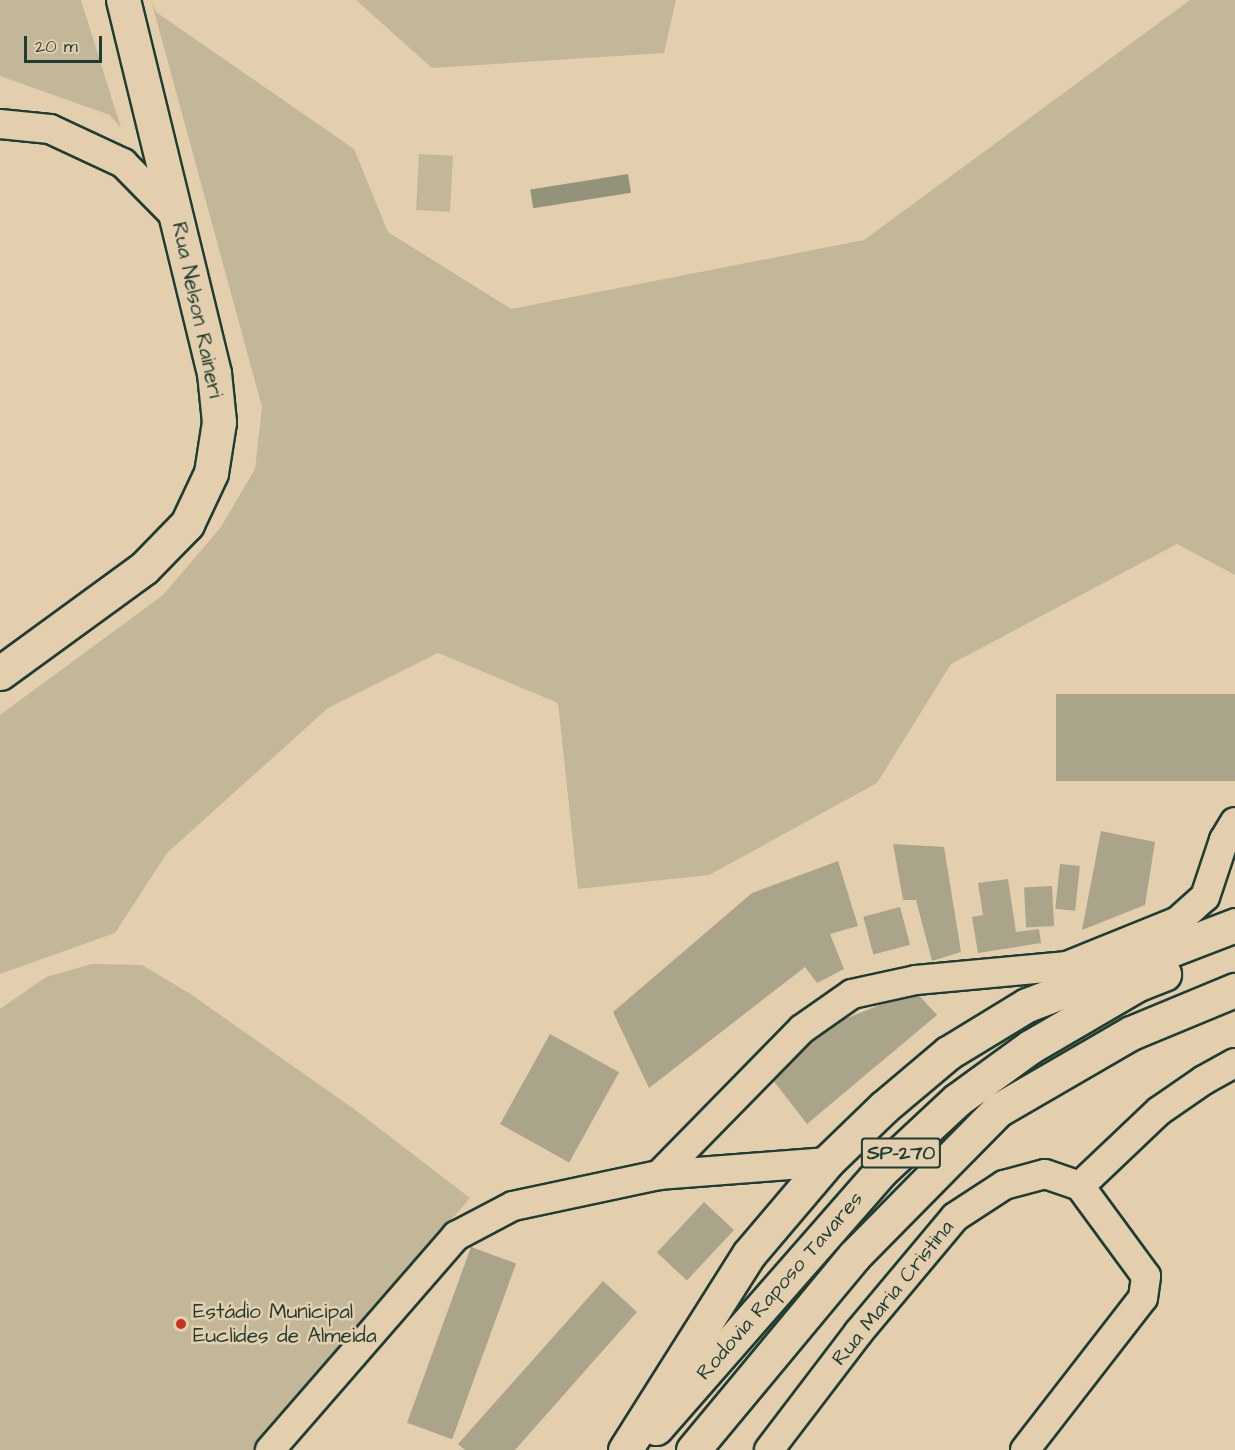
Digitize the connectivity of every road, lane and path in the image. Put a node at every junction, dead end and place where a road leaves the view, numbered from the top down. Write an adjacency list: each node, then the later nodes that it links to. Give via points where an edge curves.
1 (123, 0): 3 (main road, Rua Nelson Raineri)
2 (0, 124): 3 (street, via 50,129 123,163)
3 (179, 220): 4 (main road, Rua Nelson Raineri, via 214,373 219,422 212,473 187,524 144,568)
4 (0, 674)
5 (1235, 822): 11 (street, via 1224,840 1205,897 1178,921 1067,966 916,980 852,994 802,1029)
6 (1235, 925): 10 (main road, via 1027,1005 948,1053)
7 (1235, 945): 15 (main road, Rodovia Raposo Tavares / SP-270, via 1138,984 1030,1047 957,1100 883,1170)
8 (1235, 990): 16 (main road, Rodovia Raposo Tavares / SP-270, via 1131,1033 998,1110 854,1256)
9 (1235, 1063): 12 (street, via 1160,1111)
10 (827, 1162): 11 (street); 14 (main road, via 749,1254)
11 (659, 1175): 13 (street, via 513,1206 456,1236)
12 (1080, 1186): 17 (street, Rua Maria Cristina, via 1045,1174 1004,1185 955,1216 858,1333); 18 (street, via 1146,1276 1143,1298)
13 (270, 1450)
14 (625, 1450)
15 (637, 1450)
16 (693, 1450)
17 (769, 1450)
18 (1025, 1450)

